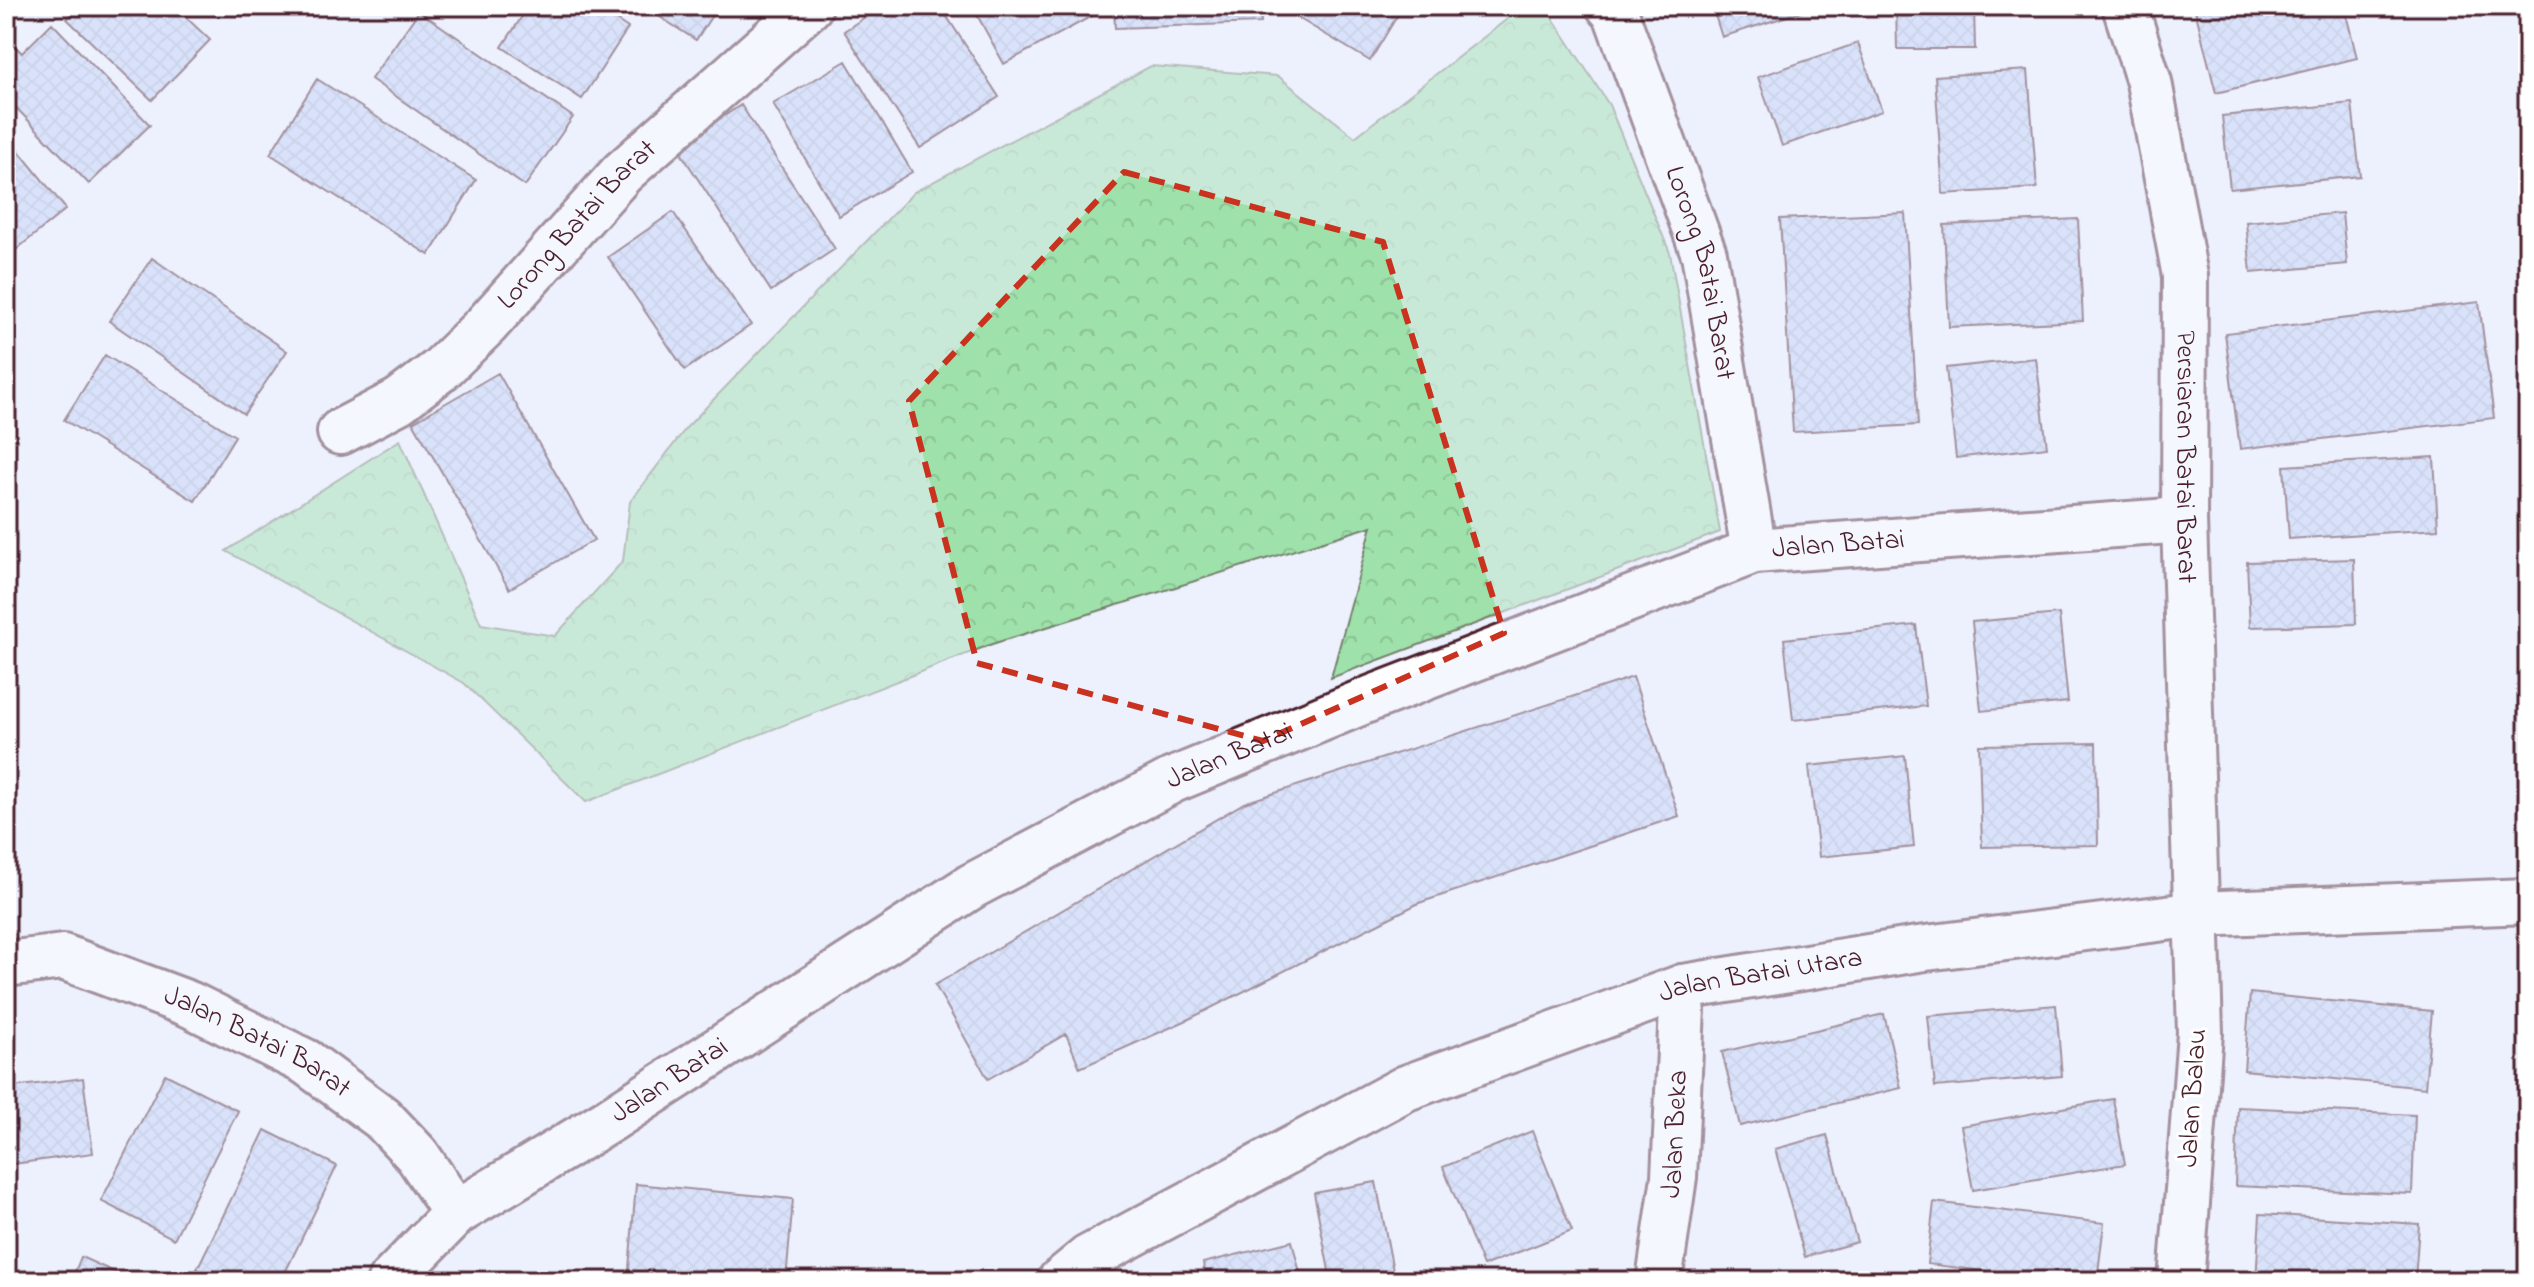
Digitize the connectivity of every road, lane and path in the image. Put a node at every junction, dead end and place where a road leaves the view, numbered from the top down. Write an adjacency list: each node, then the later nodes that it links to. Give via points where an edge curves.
1 (810, 6): 4 (street, Lorong Batai Barat, via 622,173 440,370 399,401)
2 (1609, 6): 6 (street, Lorong Batai Barat, via 1704,254)
3 (2125, 6): 5 (street, Persiaran Batai Barat, via 2149,82 2185,276)
4 (340, 432)
5 (2184, 520): 6 (street, Jalan Batai); 8 (street, Persiaran Batai Barat)
6 (1754, 551): 11 (street, Jalan Batai, via 1173,780 972,886)
7 (2528, 901): 8 (street, Jalan Batai Utara)
8 (2198, 914): 10 (street, Jalan Batai Utara, via 1918,949); 15 (street, Jalan Balau, via 2200,1033)
9 (6, 964): 11 (street, Jalan Batai Barat, via 63,957 189,1004 306,1062 382,1118 417,1155)
10 (1683, 987): 13 (street, Jalan Batai Utara, via 1406,1088 1088,1258); 14 (street, Jalan Beka, via 1674,1177)
11 (456, 1213): 12 (street, Jalan Batai)
12 (390, 1281)
13 (1060, 1281)
14 (1659, 1281)
15 (2181, 1281)

